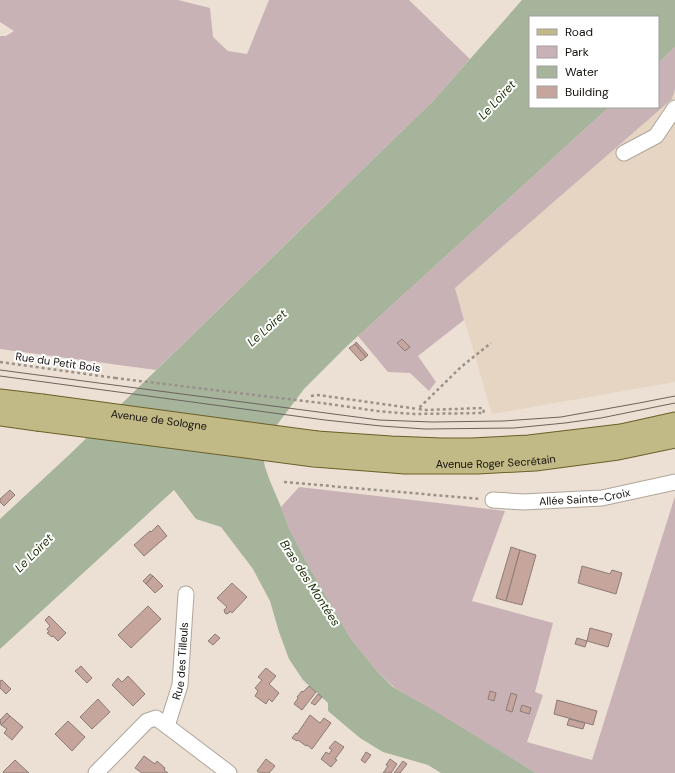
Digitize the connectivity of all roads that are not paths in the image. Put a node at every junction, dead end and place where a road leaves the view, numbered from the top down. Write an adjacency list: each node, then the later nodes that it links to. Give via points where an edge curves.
1 (675, 108): 2 (street, via 656,136)
2 (624, 153)
3 (0, 399): 4 (main road, Avenue de Sologne)
4 (39, 413): 5 (main road, Avenue de Sologne); 8 (main road, Avenue de Sologne, bridge)
5 (0, 416)
6 (675, 422): 8 (main road, Avenue Roger Secrétain, via 621,434 528,445)
7 (675, 438): 8 (main road, Avenue Roger Secrétain, via 618,450 535,461 484,464 404,464)
8 (315, 449)
9 (675, 482): 10 (street, Allée Sainte-Croix, via 602,498 523,502)
10 (493, 500)
11 (186, 594): 12 (street, Rue des Tilleuls, via 180,685)
12 (162, 722): 13 (street, via 147,721); 14 (street)
13 (96, 773)
14 (229, 773)

